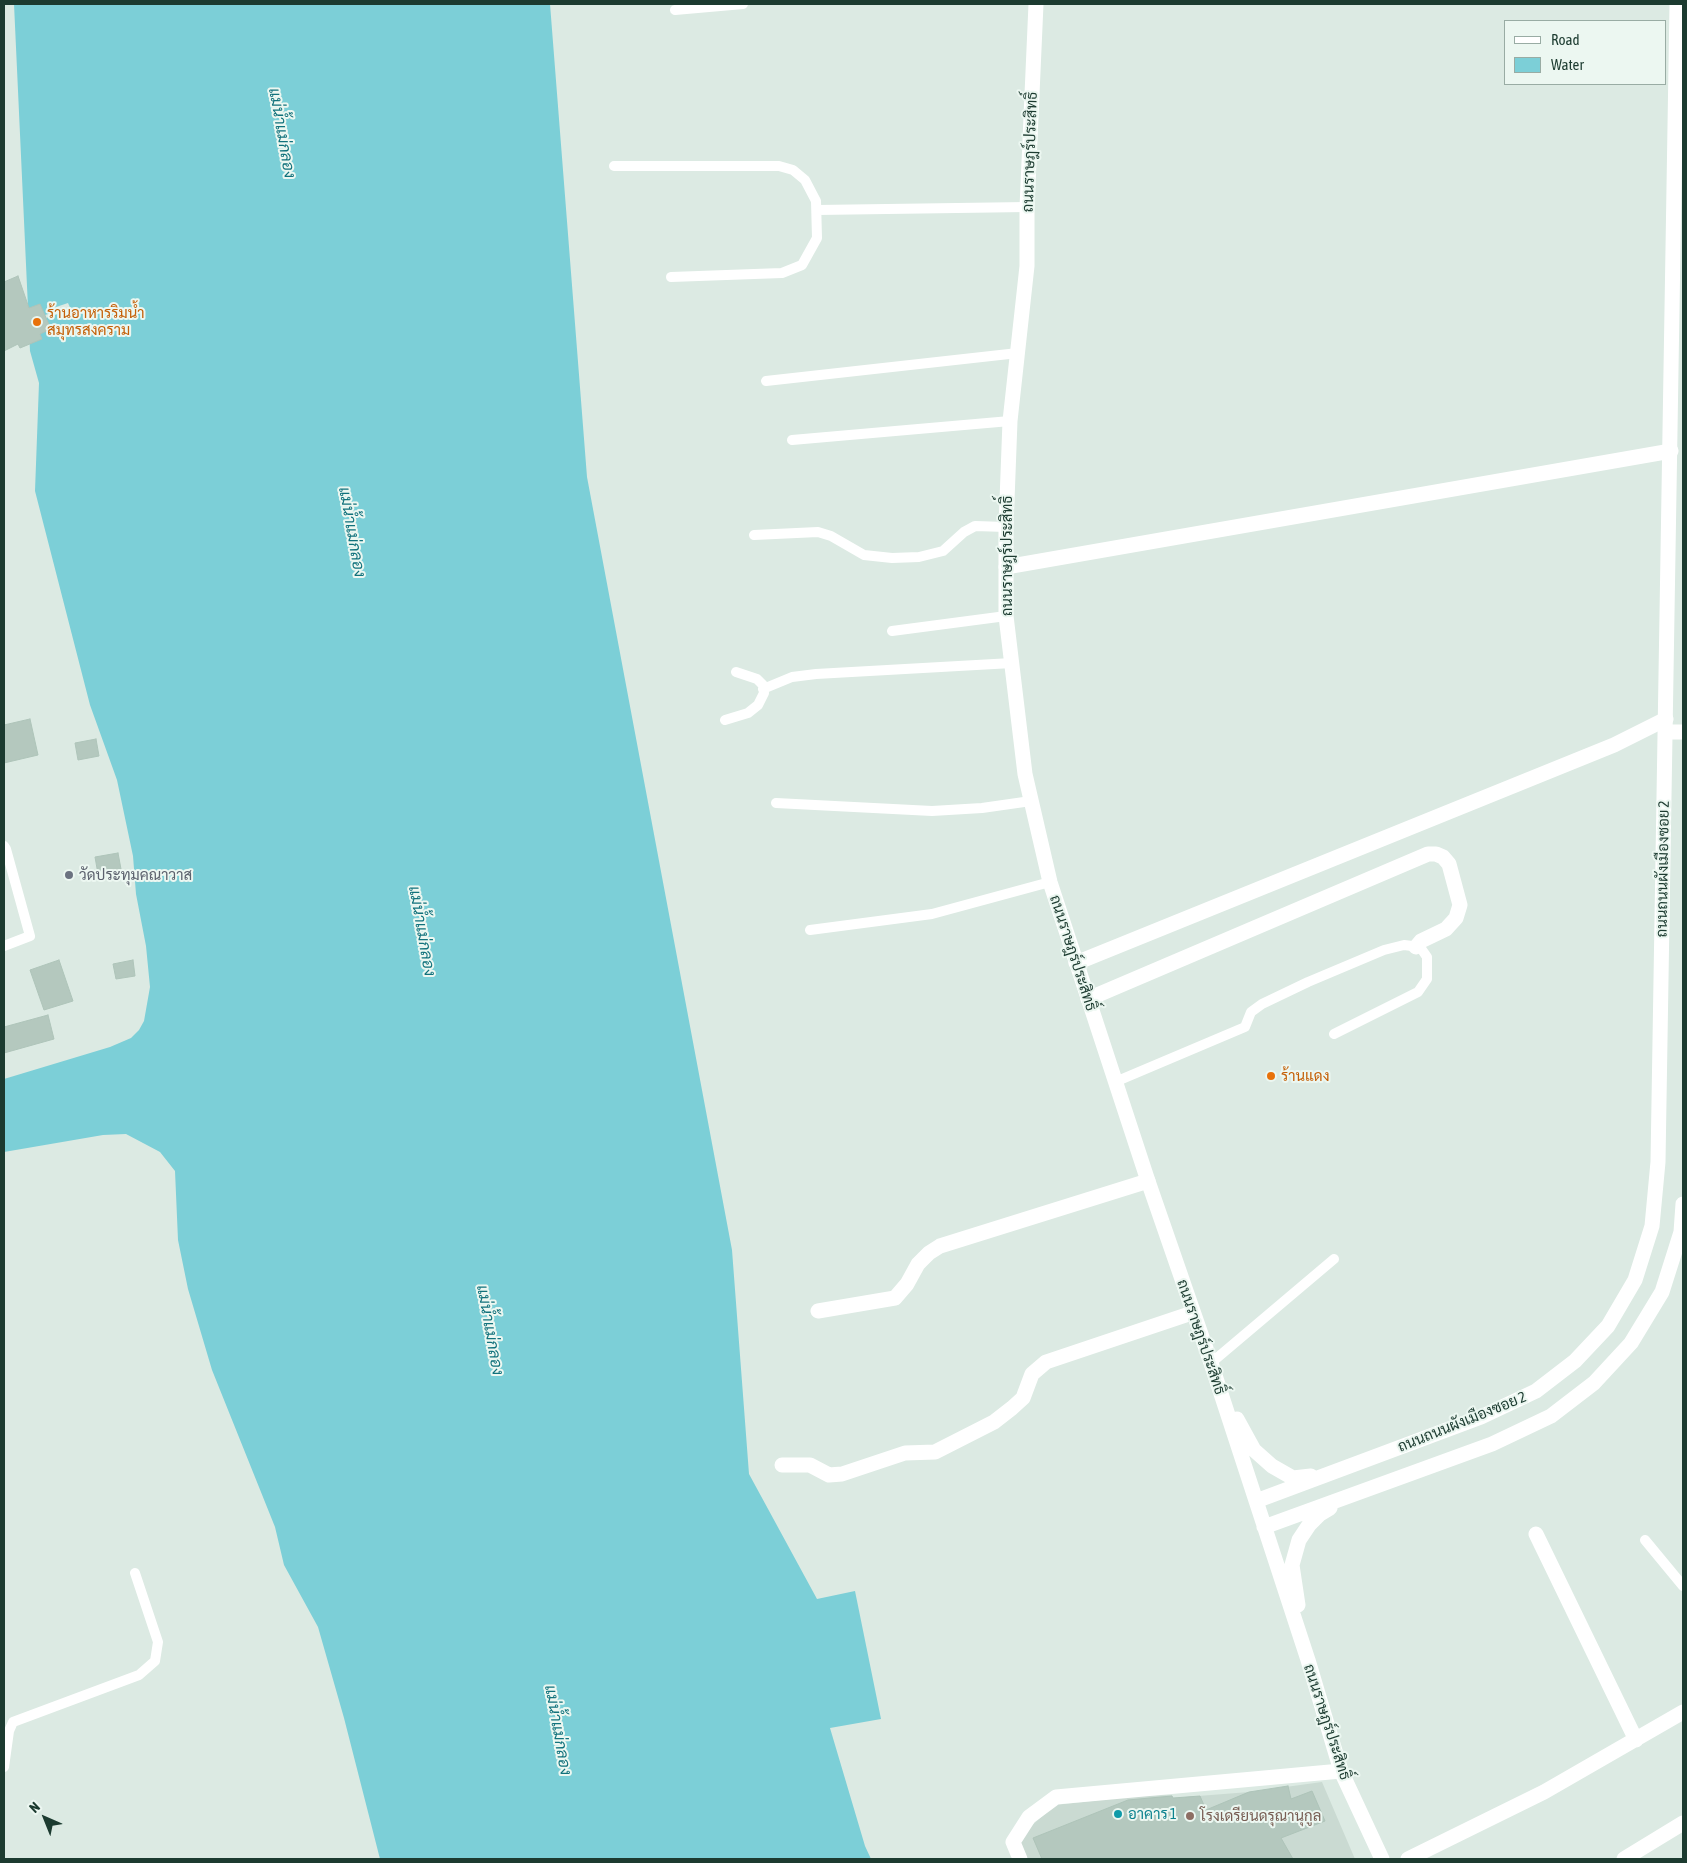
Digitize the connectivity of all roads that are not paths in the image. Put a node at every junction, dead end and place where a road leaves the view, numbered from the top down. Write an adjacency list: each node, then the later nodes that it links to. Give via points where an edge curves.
1 (743, 4): 4 (lane)
2 (1036, 4): 6 (street, ถนนราษฎร์ประสิทธิ์)
3 (1677, 4): 13 (street, ถนนถนนผังเมืองซอย 2)
4 (675, 10)
5 (614, 166): 7 (lane, via 779,166 793,170 805,180)
6 (1027, 207): 7 (lane); 9 (street, ถนนราษฎร์ประสิทธิ์, via 1027,266)
7 (817, 210): 8 (lane, via 817,238 802,265 782,274)
8 (671, 277)
9 (1018, 353): 10 (lane); 11 (street, ถนนราษฎร์ประสิทธิ์)
10 (766, 381)
11 (1010, 421): 12 (lane); 14 (street, ถนนราษฎร์ประสิทธิ์)
12 (792, 440)
13 (1671, 450): 16 (street); 23 (street, ถนนถนนผังเมืองซอย 2)
14 (1006, 527): 15 (lane, via 975,526 943,551 901,558 864,555 818,532); 16 (street, ถนนราษฎร์ประสิทธิ์)
15 (754, 535)
16 (1006, 568): 17 (street, ถนนราษฎร์ประสิทธิ์)
17 (1006, 616): 18 (lane); 19 (street, ถนนราษฎร์ประสิทธิ์)
18 (892, 631)
19 (1012, 663): 21 (lane, via 816,674 792,677); 25 (street, ถนนราษฎร์ประสิทธิ์)
20 (736, 672): 21 (lane, via 757,679 763,684)
21 (763, 689): 22 (lane, via 758,705 748,713)
22 (725, 720)
23 (1666, 726): 24 (street); 32 (street); 43 (street, ถนนถนนผังเมืองซอย 2, via 1658,1162 1652,1226 1635,1280 1608,1326 1575,1361 1536,1391 1481,1417)
24 (1683, 732)
25 (1031, 802): 26 (lane, via 932,811); 28 (street, ถนนราษฎร์ประสิทธิ์)
26 (776, 804)
27 (4, 846): 30 (lane, via 30,936)
28 (1050, 882): 29 (lane, via 932,914); 32 (street, ถนนราษฎร์ประสิทธิ์)
29 (810, 930)
30 (4, 946)
31 (1416, 946): 33 (street, via 1421,940 1446,929 1456,918 1460,905 1449,864 1436,854 1428,854); 34 (lane, via 1427,957 1427,979 1418,992); 35 (lane, via 1384,950 1308,982 1262,1004 1251,1012 1245,1027)
32 (1076, 963): 33 (street, ถนนราษฎร์ประสิทธิ์)
33 (1088, 999): 35 (street, ถนนราษฎร์ประสิทธิ์)
34 (1334, 1034)
35 (1115, 1082): 36 (street, ถนนราษฎร์ประสิทธิ์)
36 (1148, 1181): 39 (street, via 940,1246 918,1264 895,1298); 40 (street, ถนนราษฎร์ประสิทธิ์)
37 (1683, 1204): 44 (street, ถนนถนนผังเมืองซอย 2, via 1680,1232 1662,1292 1631,1343 1594,1383 1551,1416 1492,1444)
38 (1334, 1259): 41 (lane)
39 (818, 1311)
40 (1192, 1313): 41 (street, ถนนราษฎร์ประสิทธิ์); 42 (street, via 1046,1362 1032,1374 1023,1398 1012,1408 994,1422 936,1452 906,1454 842,1474 829,1475 810,1465)
41 (1211, 1363): 43 (street, via 1254,1450 1272,1466 1293,1478); 45 (street, ถนนราษฎร์ประสิทธิ์)
42 (782, 1465)
43 (1345, 1468): 45 (street, ถนนถนนผังเมืองซอย 2)
44 (1353, 1495): 46 (street, ถนนถนนผังเมืองซอย 2); 51 (street, via 1320,1514 1309,1525 1299,1540 1292,1565)
45 (1256, 1501): 46 (street, ถนนราษฎร์ประสิทธิ์)
46 (1264, 1527): 51 (street, ถนนราษฎร์ประสิทธิ์)
47 (1536, 1534): 53 (street)
48 (1645, 1540): 50 (lane)
49 (135, 1573): 54 (lane, via 158,1642 155,1660 139,1675 13,1722)
50 (1683, 1586)
51 (1308, 1660): 55 (street, ถนนราษฎร์ประสิทธิ์)
52 (1683, 1712): 53 (street)
53 (1636, 1740): 59 (street, via 1544,1792)
54 (4, 1767)
55 (1341, 1771): 57 (street, via 1056,1797 1030,1816 1013,1842); 58 (street, ถนนราษฎร์ประสิทธิ์)
56 (1683, 1823): 60 (street)
57 (1020, 1859)
58 (1382, 1859)
59 (1408, 1859)
60 (1624, 1859)

